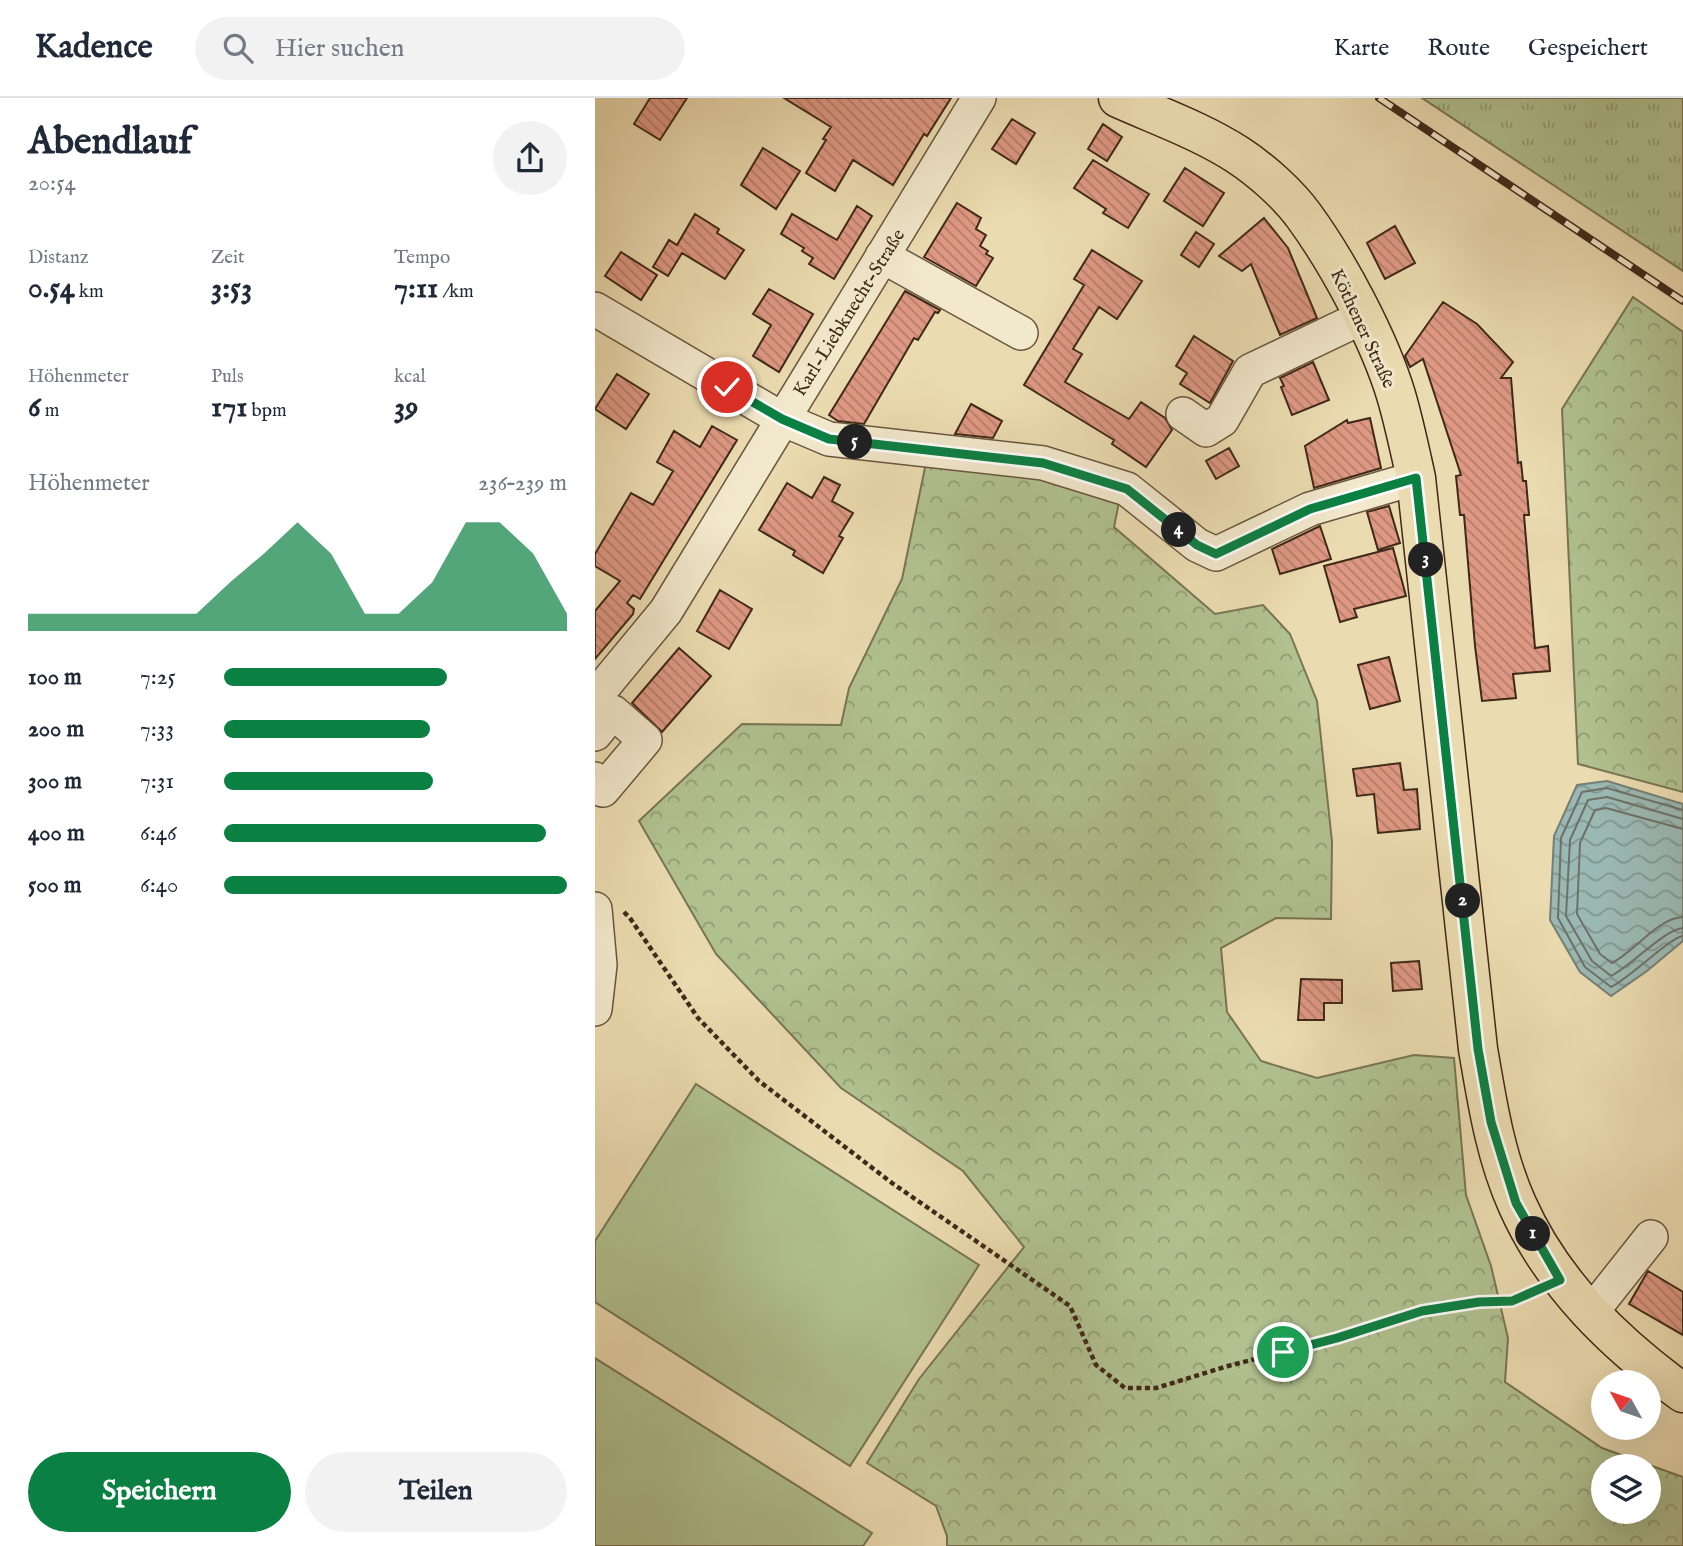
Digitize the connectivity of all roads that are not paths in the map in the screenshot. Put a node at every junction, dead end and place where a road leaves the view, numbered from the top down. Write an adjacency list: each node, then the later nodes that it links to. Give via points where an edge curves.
1 (979, 98): 3 (street, Karl-Liebknecht-Straße)
2 (1118, 98): 5 (main road, Köthener Straße, via 1239,156 1273,183 1303,214)
3 (883, 256): 6 (street); 8 (street, Karl-Liebknecht-Straße)
4 (595, 309): 8 (street)
5 (1363, 317): 7 (street, via 1250,370 1222,420 1206,430); 9 (main road, Köthener Straße, via 1396,395)
6 (1021, 333)
7 (1183, 414)
8 (782, 419): 9 (street, via 829,439 1043,463 1127,489 1197,545 1216,554 1310,509); 10 (street, Karl-Liebknecht-Straße, via 666,611)
9 (1416, 478): 16 (main road, Köthener Straße, via 1478,1049 1491,1122 1516,1203 1560,1280)
10 (595, 697)
11 (595, 734): 12 (street, via 613,712 645,740 603,790)
12 (595, 779)
13 (608, 909): 14 (street)
14 (595, 1009)
15 (1651, 1237): 16 (street)
16 (1590, 1314): 17 (main road, Köthener Straße)
17 (1683, 1393)

